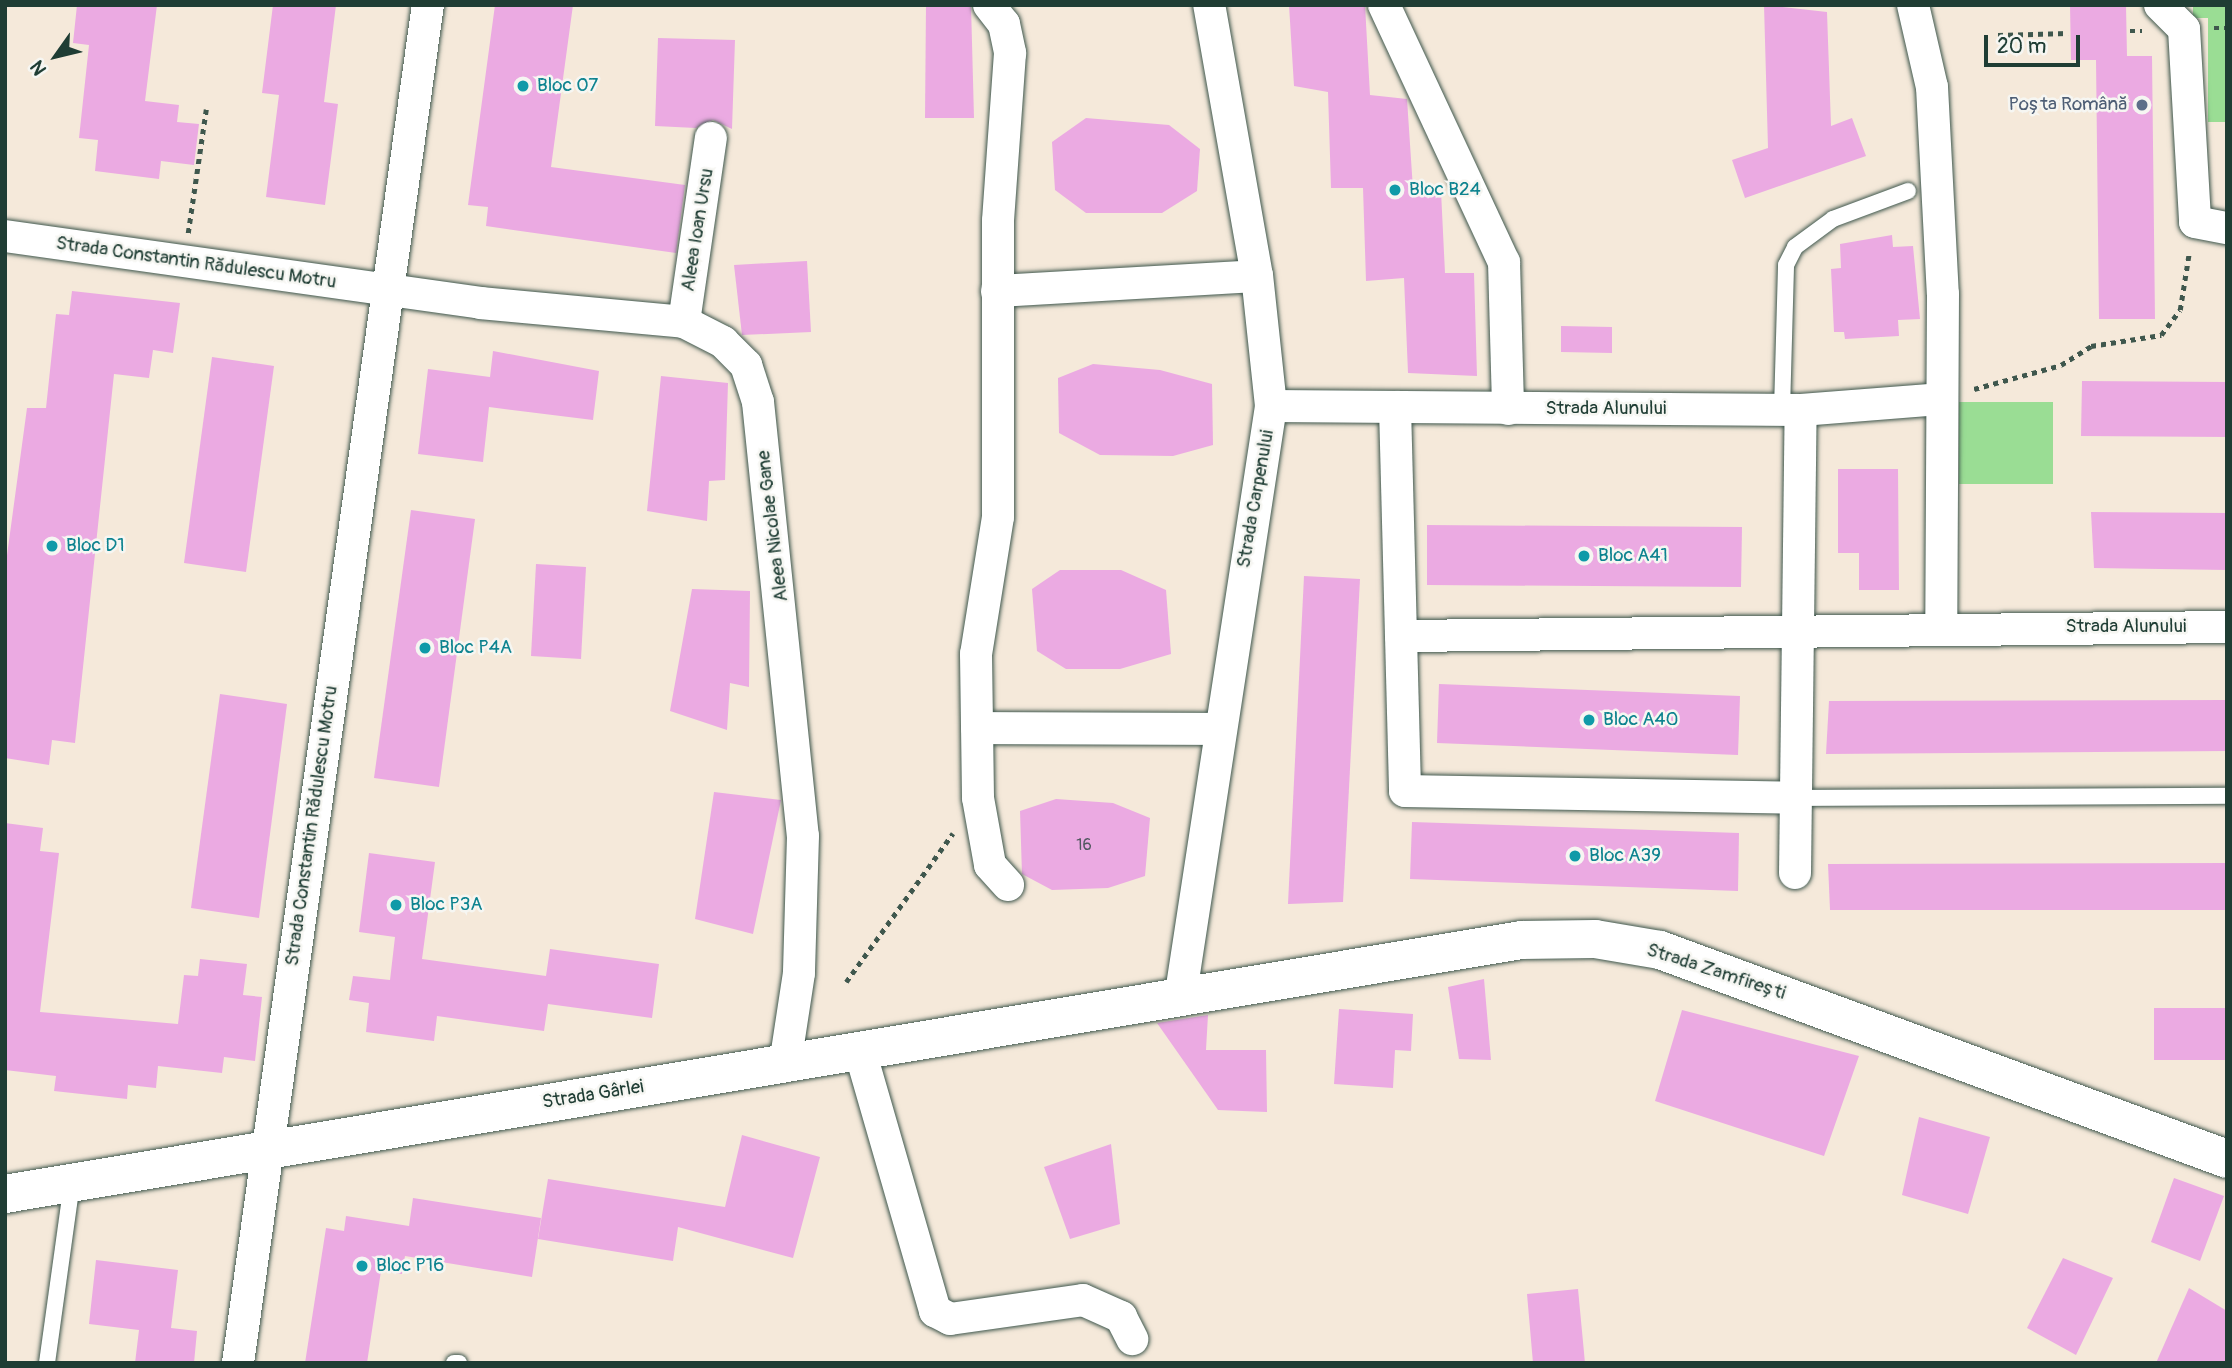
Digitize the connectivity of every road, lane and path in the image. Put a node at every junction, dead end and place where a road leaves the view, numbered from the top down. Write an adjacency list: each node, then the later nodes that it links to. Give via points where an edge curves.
1 (428, 5): 17 (street, Strada Constantin Rădulescu Motru)
2 (989, 5): 18 (street, via 1004,24 1010,53)
3 (1209, 5): 16 (street, Strada Carpenului)
4 (1384, 5): 23 (street, via 1503,262)
5 (1913, 5): 20 (street, via 1933,87 1943,294)
6 (2160, 5): 12 (street, via 2185,29)
7 (2068, 33): 8 (path)
8 (1998, 35)
9 (206, 109): 15 (path)
10 (712, 138): 19 (street, Aleea Ioan Ursu)
11 (1908, 191): 24 (lane, via 1833,219 1795,247 1786,265)
12 (2195, 222): 13 (street); 20 (path, via 2180,310 2161,335 2091,346 2061,365)
13 (2227, 228)
14 (5, 236): 15 (street, Strada Constantin Rădulescu Motru)
15 (184, 261): 17 (street, Strada Constantin Rădulescu Motru)
16 (1257, 276): 18 (street); 21 (street, Strada Carpenului)
17 (386, 290): 19 (street, Aleea Nicolae Gane); 40 (street, Strada Constantin Rădulescu Motru)
18 (997, 291): 29 (street, via 998,517 976,654)
19 (684, 322): 39 (street, Aleea Nicolae Gane, via 723,342 746,365 758,402 803,836 799,973)
20 (1940, 399): 24 (street, Strada Alunului); 25 (street)
21 (1271, 407): 22 (street, Strada Alunului); 30 (street, Strada Carpenului)
22 (1395, 407): 23 (street, Strada Alunului); 28 (street)
23 (1508, 409): 24 (street, Strada Alunului)
24 (1792, 410): 27 (street)
25 (1941, 626): 26 (street, Strada Alunului); 27 (street, Strada Alunului)
26 (2227, 627)
27 (1795, 631): 28 (street, Strada Alunului); 33 (street)
28 (1401, 636): 33 (street, via 1405,790)
29 (977, 728): 30 (street); 32 (street)
30 (1217, 729): 37 (street, Strada Carpenului)
31 (2227, 796): 33 (lane)
32 (978, 798): 35 (street, via 990,865); 36 (path)
33 (1795, 798): 34 (street)
34 (1795, 873)
35 (1008, 885)
36 (846, 982)
37 (1181, 993): 38 (street, Strada Gârlei); 41 (street, Strada Zamfirești, via 1521,940 1595,939 1723,971)
38 (860, 1051): 39 (street, Strada Gârlei); 44 (street, via 935,1311 950,1318 1083,1300 1121,1317)
39 (785, 1063): 40 (street, Strada Gârlei)
40 (266, 1148): 42 (street, Strada Gârlei); 46 (street, Strada Constantin Rădulescu Motru)
41 (2227, 1159)
42 (72, 1183): 43 (street, Strada Gârlei); 45 (lane)
43 (5, 1194)
44 (1132, 1339)
45 (47, 1363)
46 (237, 1363)

